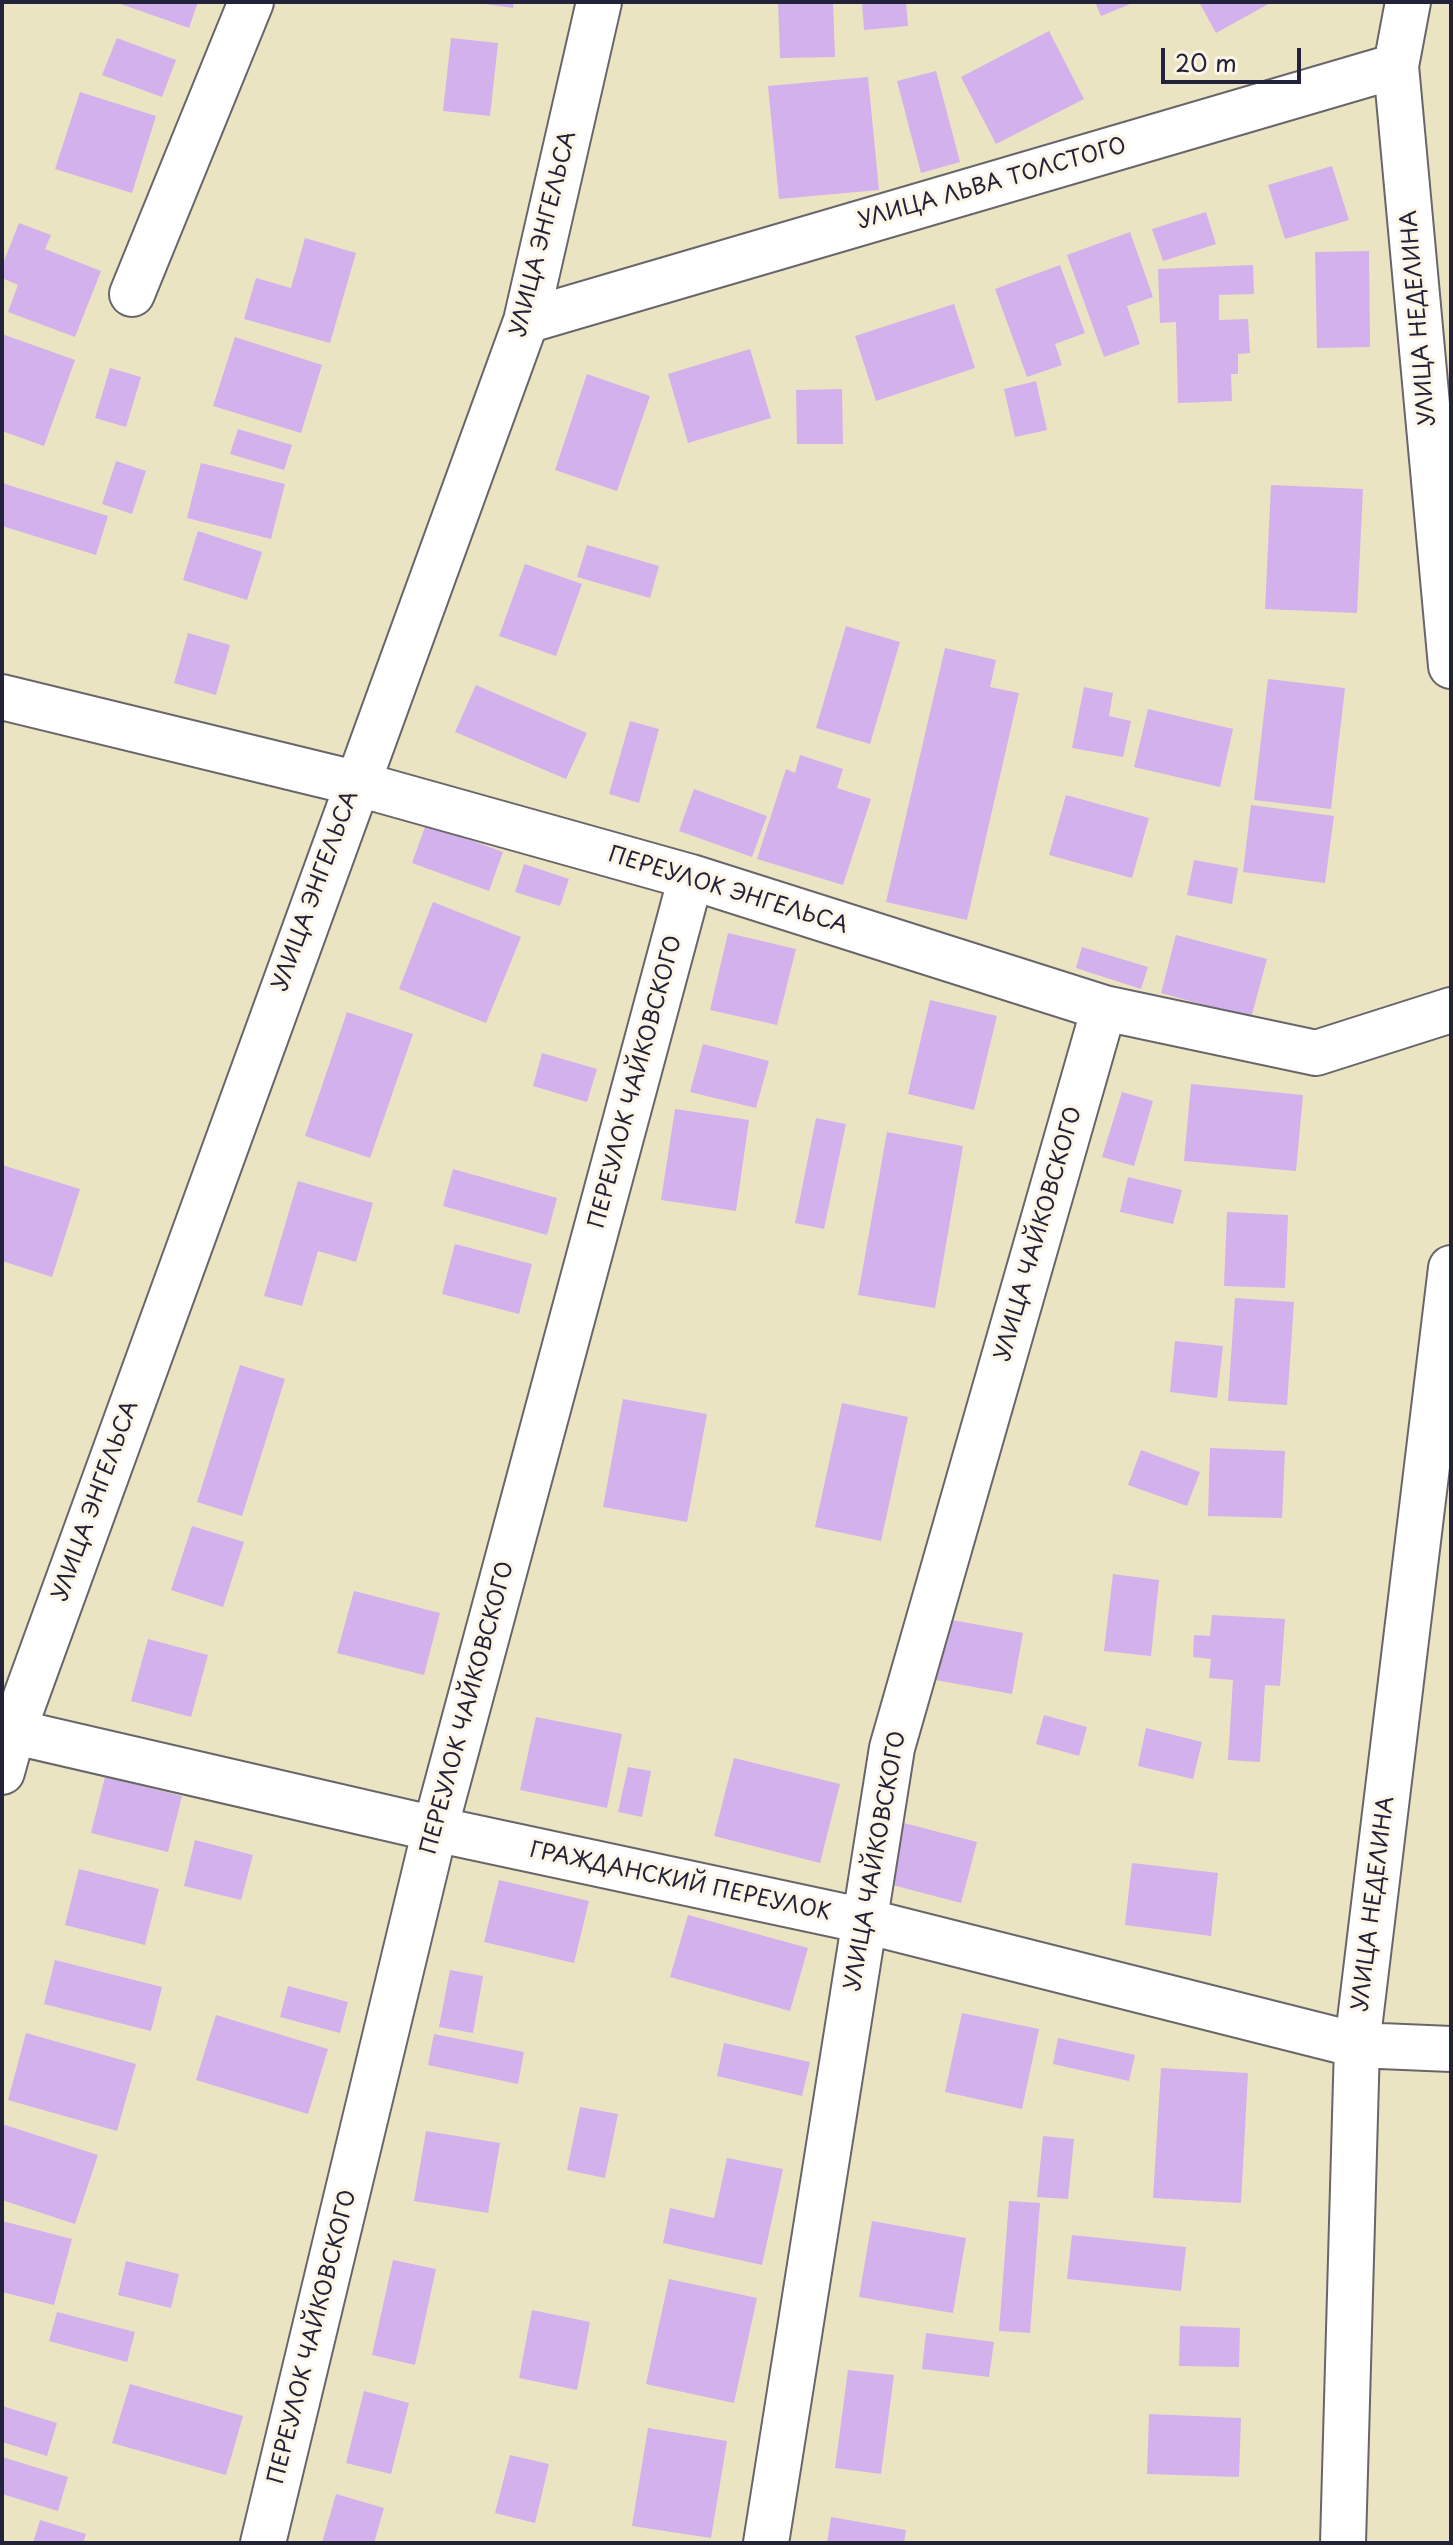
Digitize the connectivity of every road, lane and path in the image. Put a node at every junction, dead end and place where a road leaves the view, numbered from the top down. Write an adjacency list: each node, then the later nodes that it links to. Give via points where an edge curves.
1 (251, 2): 5 (street)
2 (599, 2): 6 (street, УЛИЦА ЭНГЕЛЬСА)
3 (1408, 2): 4 (street)
4 (1396, 66): 6 (street, УЛИЦА ЛЬВА ТОЛСТОГО); 7 (street, УЛИЦА НЕДЕЛИНА)
5 (132, 294)
6 (526, 321): 9 (street, УЛИЦА ЭНГЕЛЬСА)
7 (1451, 666)
8 (2, 697): 9 (street, ПЕРЕУЛОК ЭНГЕЛЬСА)
9 (355, 783): 10 (street, ПЕРЕУЛОК ЭНГЕЛЬСА); 14 (street, УЛИЦА ЭНГЕЛЬСА)
10 (691, 877): 11 (street, ПЕРЕУЛОК ЭНГЕЛЬСА); 15 (street, ПЕРЕУЛОК ЧАЙКОВСКОГО)
11 (1104, 1008): 12 (street, ПЕРЕУЛОК ЭНГЕЛЬСА, via 1316,1053); 16 (street, УЛИЦА ЧАЙКОВСКОГО, via 892,1748)
12 (1451, 1010)
13 (1451, 1268): 17 (street, УЛИЦА НЕДЕЛИНА)
14 (6, 1744): 15 (street, ГРАЖДАНСКИЙ ПЕРЕУЛОК)
15 (435, 1829): 16 (street, ГРАЖДАНСКИЙ ПЕРЕУЛОК); 19 (street, ПЕРЕУЛОК ЧАЙКОВСКОГО)
16 (865, 1921): 17 (street, ГРАЖДАНСКИЙ ПЕРЕУЛОК); 20 (street, УЛИЦА ЧАЙКОВСКОГО)
17 (1357, 2045): 18 (street, ГРАЖДАНСКИЙ ПЕРЕУЛОК); 21 (street, УЛИЦА НЕДЕЛИНА)
18 (1451, 2049)
19 (263, 2543)
20 (766, 2543)
21 (1343, 2543)

